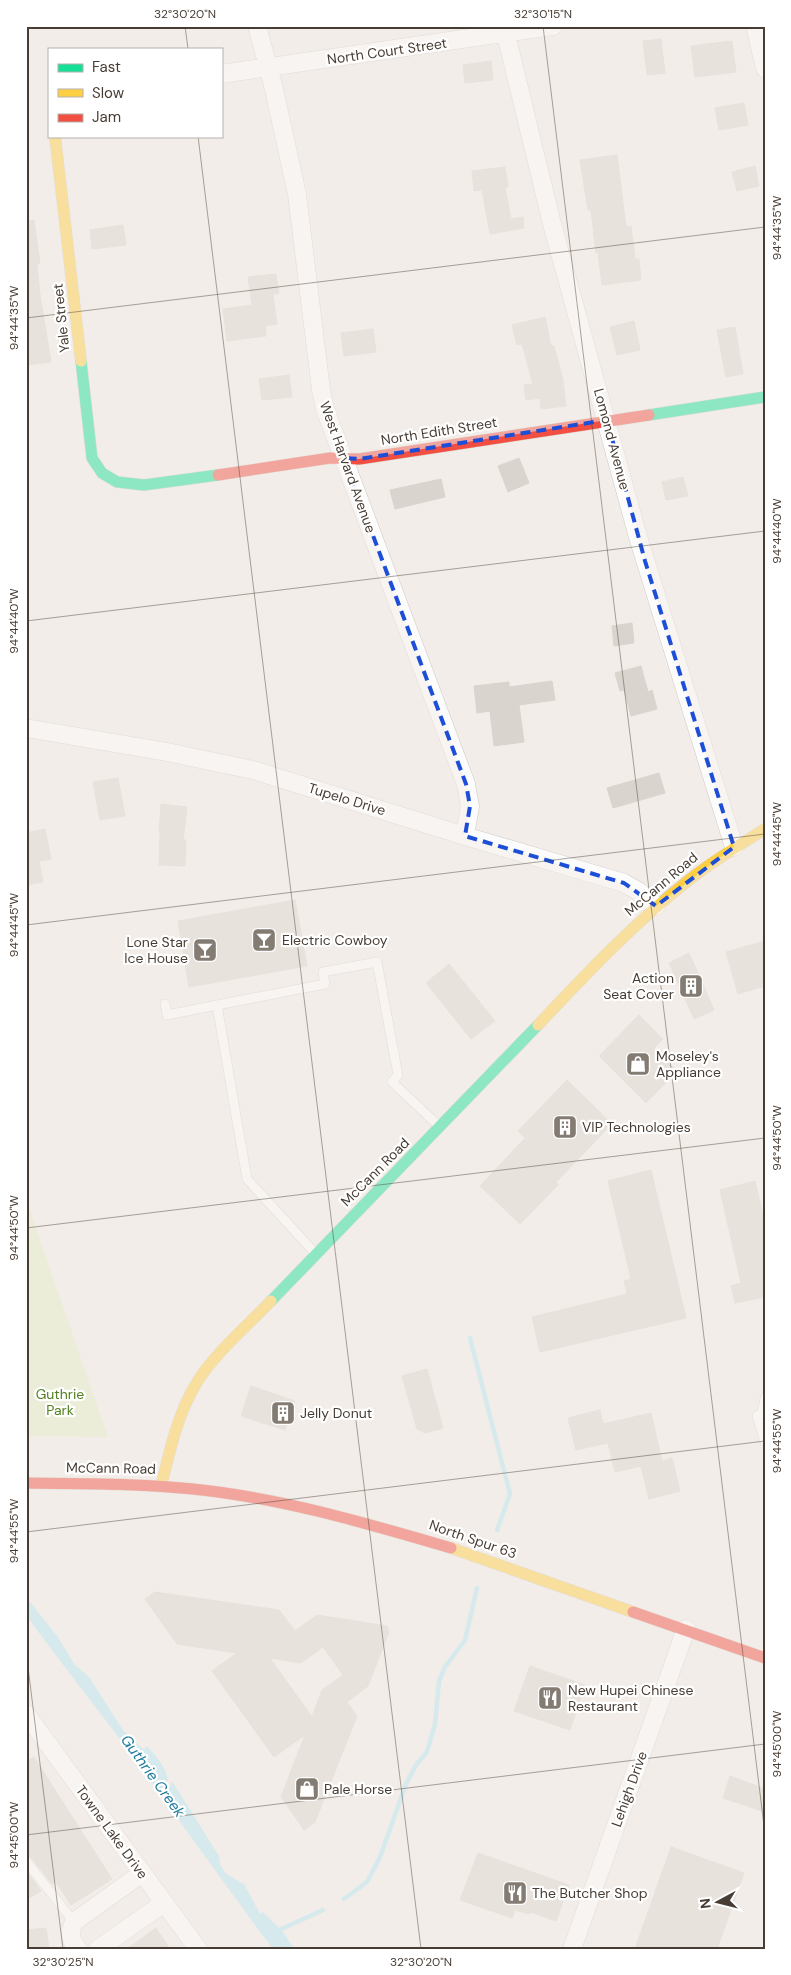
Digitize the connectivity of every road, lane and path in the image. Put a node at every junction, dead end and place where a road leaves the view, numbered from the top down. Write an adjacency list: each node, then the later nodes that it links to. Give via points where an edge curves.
1 (257, 26): 5 (street, West Harvard Avenue)
2 (553, 26): 4 (street, North Court Street)
3 (755, 26): 6 (street)
4 (505, 30): 5 (street, North Court Street); 10 (street, Lomond Avenue, via 552,224)
5 (268, 68): 7 (street, North Court Street); 11 (street, West Harvard Avenue, via 296,194 322,399)
6 (765, 68)
7 (222, 74)
8 (55, 138): 12 (street, Yale Street, via 92,458 100,474)
9 (765, 397): 10 (street, North Edith Street)
10 (607, 420): 11 (street, North Edith Street, via 359,459); 16 (street, Lomond Avenue, via 645,561)
11 (344, 458): 12 (street, North Edith Street, via 153,486); 15 (street, West Harvard Avenue, via 466,784 470,806)
12 (118, 483)
13 (26, 728): 15 (street, Tupelo Drive, via 253,770)
14 (765, 829): 16 (street, McCann Road)
15 (465, 836): 17 (street, Tupelo Drive, via 624,883)
16 (734, 847): 17 (street, McCann Road)
17 (656, 906): 20 (street, McCann Road)
18 (165, 1004): 19 (lane, via 167,1015)
19 (217, 1006): 20 (lane, via 325,984 323,972 377,962 398,1075 392,1082); 21 (lane, via 246,1179)
20 (440, 1127): 21 (street, McCann Road)
21 (315, 1254): 26 (street, McCann Road, via 198,1379 183,1409)
22 (765, 1398): 23 (lane)
23 (764, 1414): 24 (lane, via 757,1416)
24 (765, 1442)
25 (26, 1483): 26 (street, McCann Road)
26 (161, 1486): 27 (street, North Spur 63, via 272,1501 396,1530)
27 (686, 1629): 28 (street, North Spur 63); 38 (street, Lehigh Drive)
28 (765, 1658)
29 (26, 1714): 30 (street, Towne Lake Drive)
30 (32, 1736): 32 (street, Towne Lake Drive)
31 (26, 1861): 34 (lane)
32 (142, 1873): 33 (street, Towne Lake Drive); 34 (street)
33 (164, 1903): 36 (street); 37 (street, Towne Lake Drive)
34 (74, 1922): 35 (street, via 70,1936)
35 (78, 1949)
36 (98, 1949)
37 (198, 1949)
38 (572, 1949)

